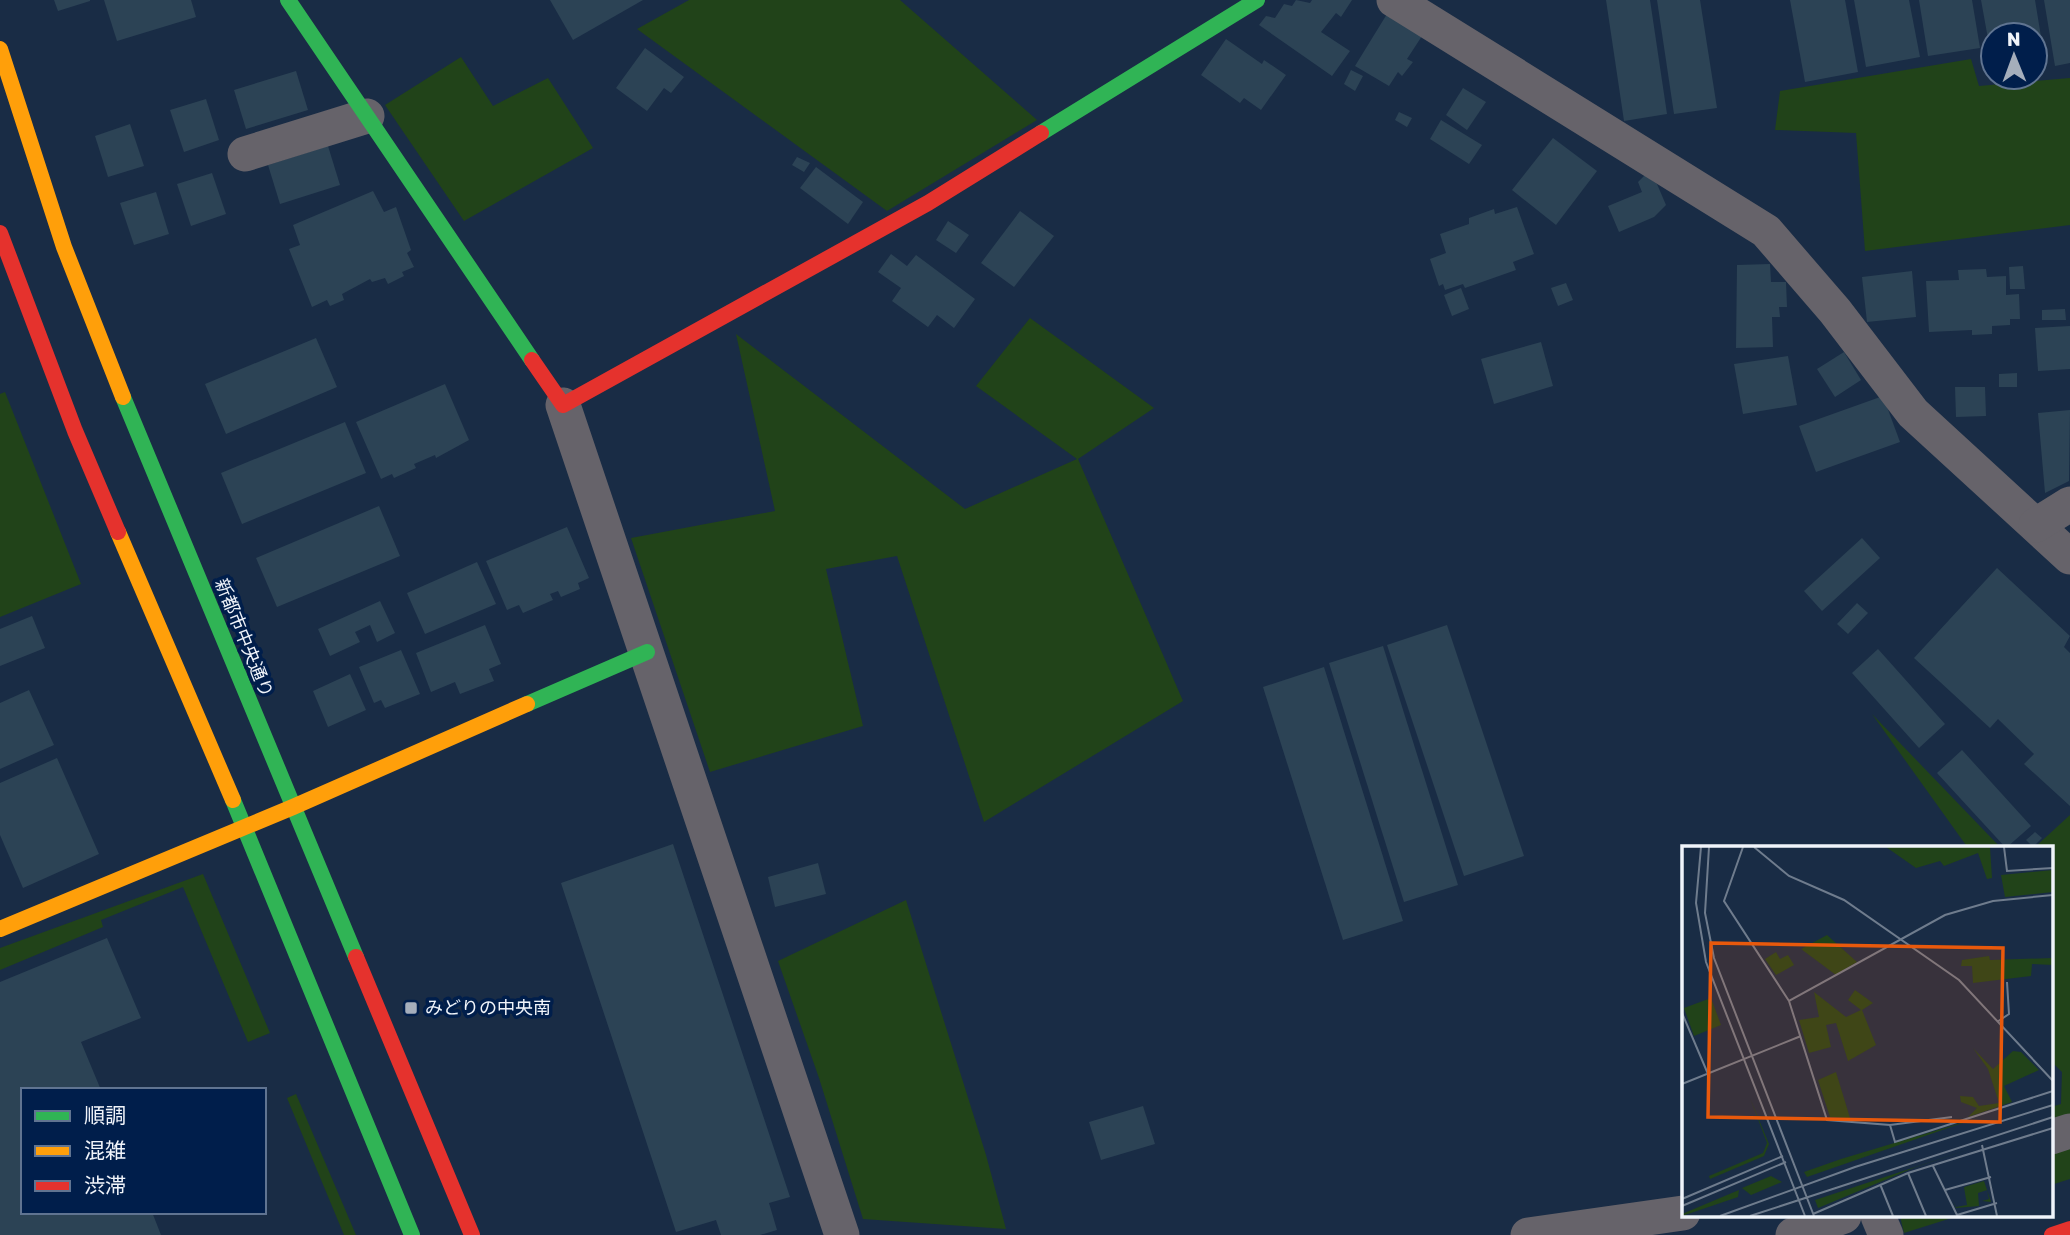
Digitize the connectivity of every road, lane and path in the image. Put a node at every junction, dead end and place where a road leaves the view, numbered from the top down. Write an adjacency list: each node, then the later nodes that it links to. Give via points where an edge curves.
1 (288, 0): 5 (main road)
2 (1257, 0): 8 (main road, via 928,203)
3 (1394, 0): 10 (street, via 1766,231 1913,412)
4 (0, 49): 13 (main road, 新都市中央通り, via 64,247)
5 (367, 116): 6 (street); 8 (main road)
6 (245, 154)
7 (0, 233): 14 (main road, via 75,431)
8 (563, 405): 12 (street)
9 (2070, 504): 10 (street)
10 (2036, 525): 11 (street)
11 (2070, 557)
12 (648, 652): 13 (main road); 24 (street)
13 (293, 807): 14 (main road); 23 (main road, 新都市中央通り)
14 (244, 828): 15 (main road); 22 (main road)
15 (0, 929)
16 (2070, 1131): 17 (street)
17 (2052, 1137)
18 (1682, 1213): 25 (street)
19 (1839, 1218): 26 (street)
20 (1879, 1218): 27 (street)
21 (2070, 1229): 28 (main road)
22 (412, 1235)
23 (472, 1235)
24 (842, 1235)
25 (1528, 1235)
26 (1793, 1235)
27 (1886, 1235)
28 (2052, 1235)

